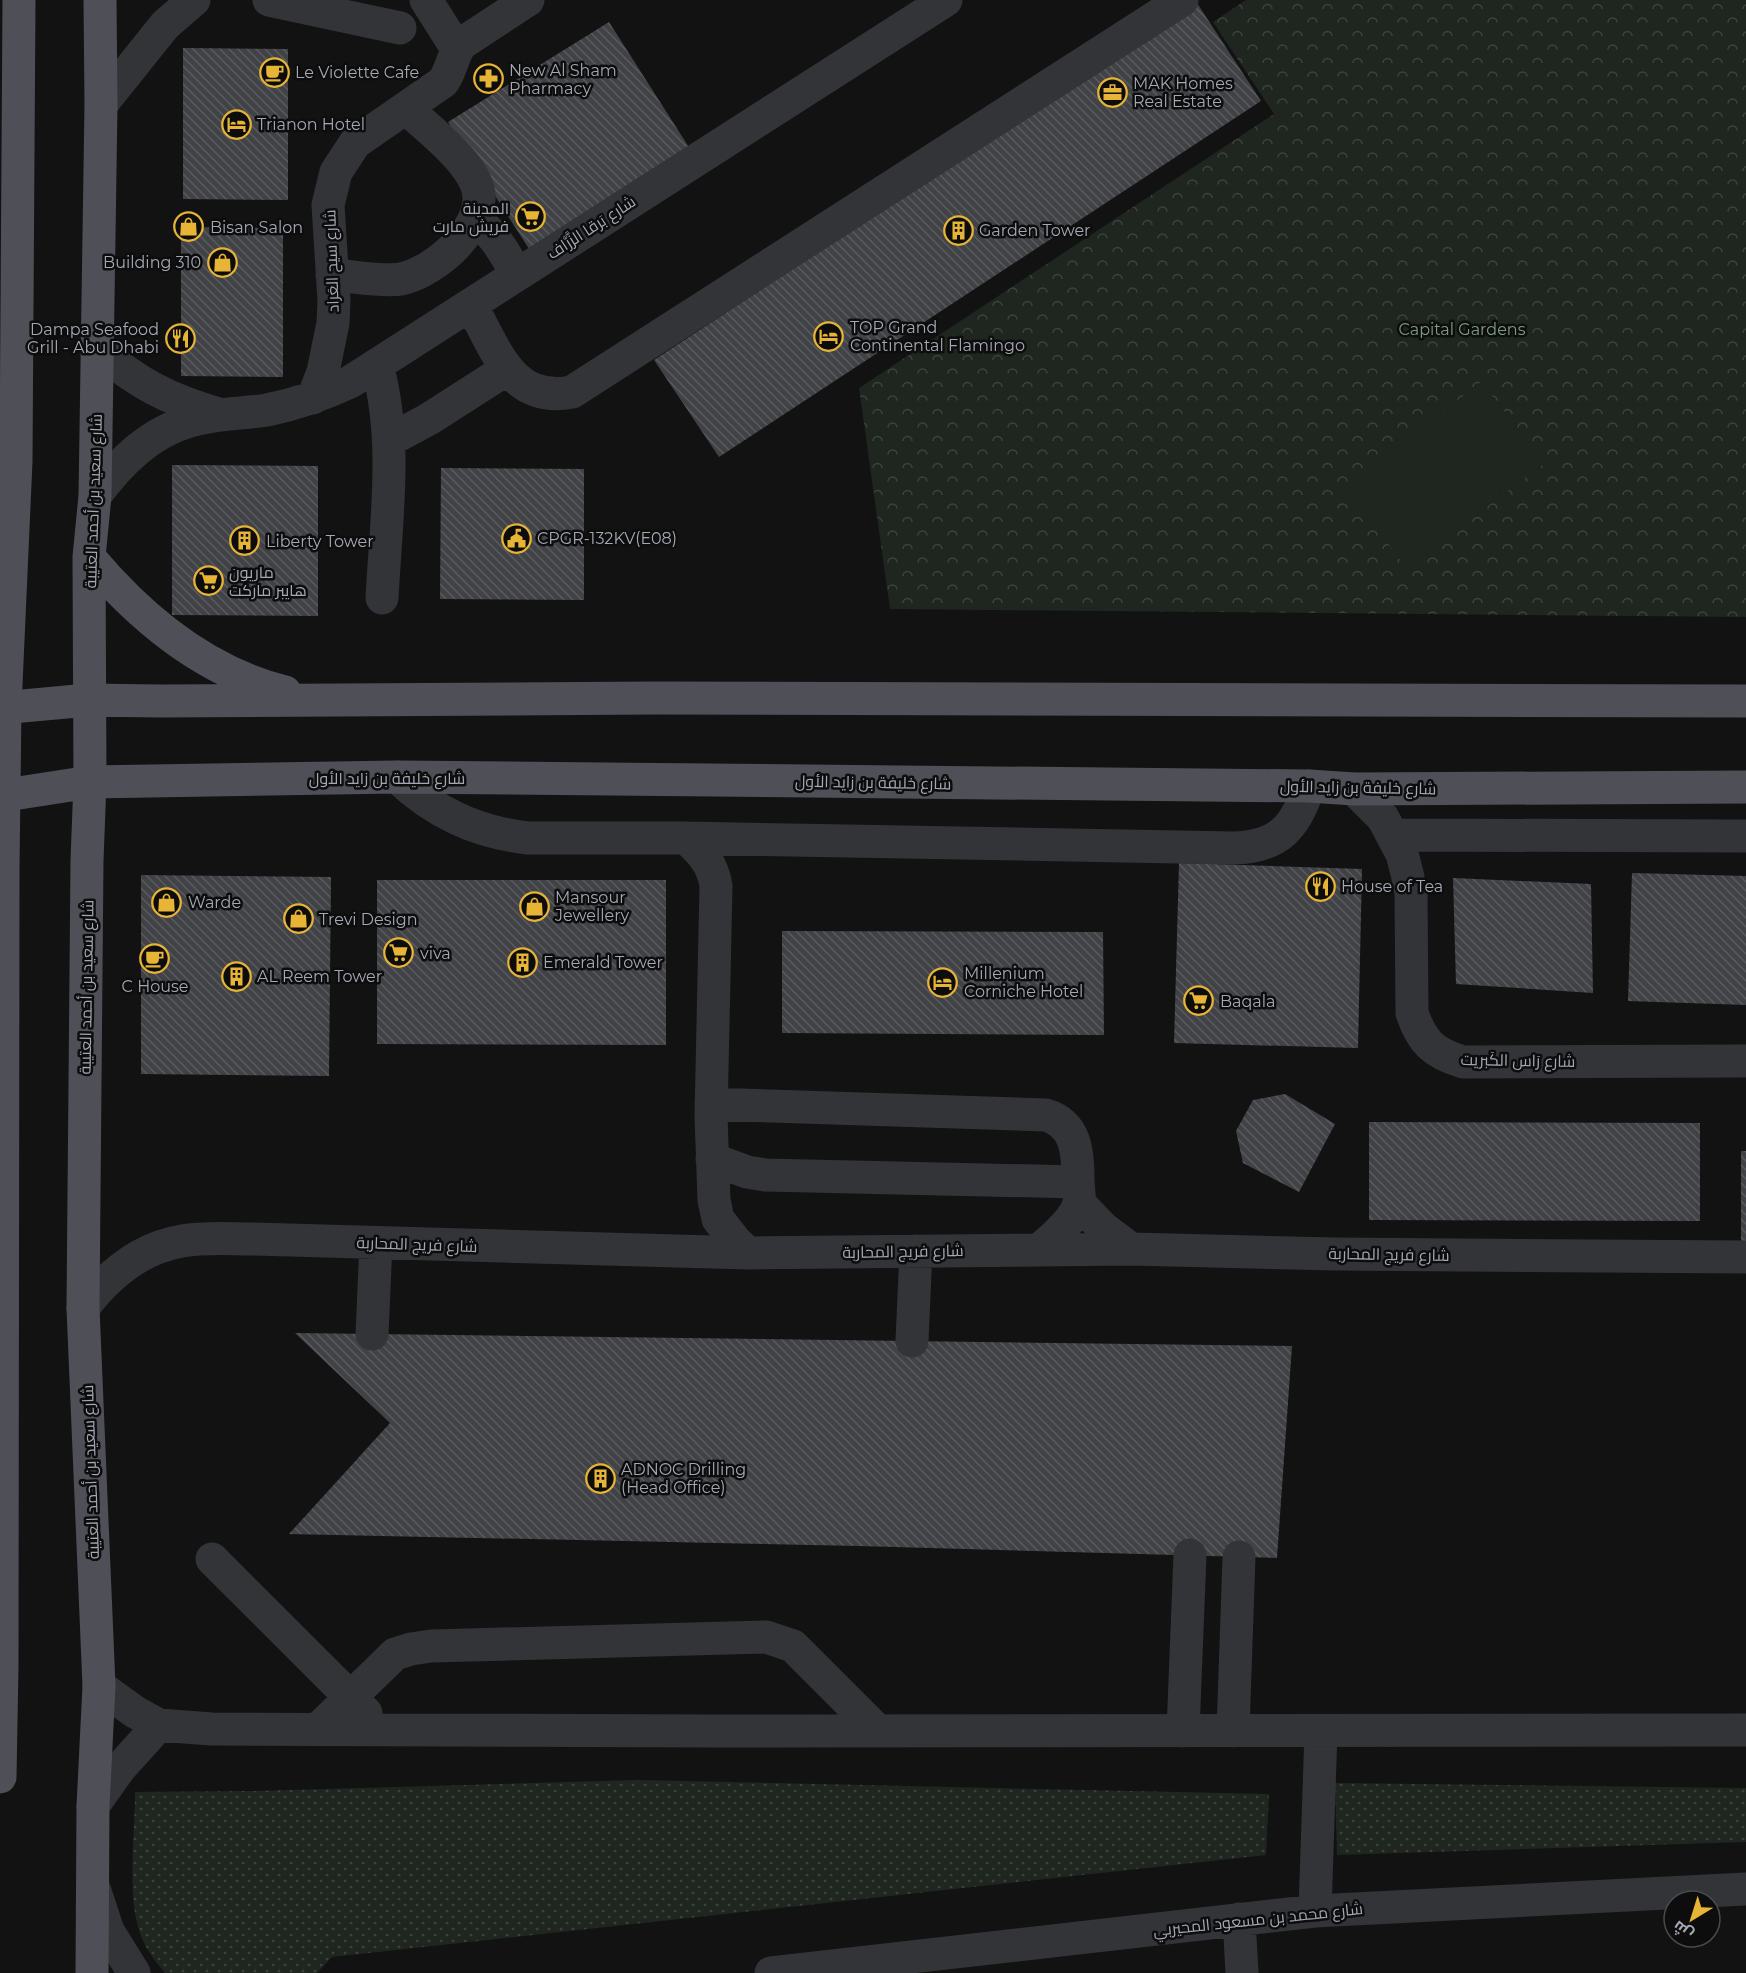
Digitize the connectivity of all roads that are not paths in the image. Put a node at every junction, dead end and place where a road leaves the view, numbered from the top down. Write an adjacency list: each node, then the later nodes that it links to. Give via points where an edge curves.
1 (19, 0): 11 (main road)
2 (100, 0): 12 (main road, شارع سعيد بن أحمد العتيبة)
3 (194, 0): 12 (street, via 165,25)
4 (269, 0): 9 (street)
5 (426, 0): 10 (street)
6 (528, 0): 10 (street, شارع سيح العَراد)
7 (946, 0): 16 (street, شارع بَرقا الزَّرَّاف)
8 (1182, 0): 20 (street, via 572,392 539,393 524,386)
9 (400, 28)
10 (457, 49): 13 (street, شارع سيح العَراد, via 443,82)
11 (10, 51): 24 (main road)
12 (100, 105): 18 (main road, شارع سعيد بن أحمد العتيبة)
13 (406, 108): 14 (street, via 452,152 476,183); 15 (street, شارع سيح العَراد, via 355,143 336,172 328,205)
14 (475, 218): 15 (street, via 441,259 414,275 398,279); 16 (street, via 500,244)
15 (332, 275): 21 (street, شارع سيح العَراد, via 330,345)
16 (516, 275): 17 (street, شارع بَرقا الزَّرَّاف)
17 (471, 304): 19 (street, شارع بَرقا الزَّرَّاف); 20 (street)
18 (96, 348): 22 (street, شارع بَرقا الزَّرَّاف, via 153,390); 25 (main road, شارع سعيد بن أحمد العتيبة)
19 (377, 365): 21 (street, شارع بَرقا الزَّرَّاف); 23 (street)
20 (507, 369): 23 (street, via 429,420)
21 (314, 398): 22 (street, شارع بَرقا الزَّرَّاف, via 267,410)
22 (219, 414): 25 (street, شارع بَرقا الزَّرَّاف, via 189,421 135,449)
23 (390, 440): 28 (street)
24 (16, 462): 26 (main road); 32 (main road)
25 (95, 495): 27 (main road, شارع سعيد بن أحمد العتيبة)
26 (0, 505)
27 (89, 557): 29 (main road, via 142,614 181,644 241,677); 30 (main road, شارع سعيد بن أحمد العتيبة)
28 (382, 598)
29 (316, 699): 30 (main road); 31 (main road)
30 (88, 700): 32 (main road); 34 (main road, شارع سعيد بن أحمد العتيبة)
31 (1746, 701)
32 (3, 708): 38 (main road)
33 (397, 777): 34 (main road, شارع خليفة بن زايد الأول); 35 (main road, شارع خليفة بن زايد الأول); 41 (street, via 415,794 456,820 504,836)
34 (90, 782): 38 (main road, شارع خليفة بن زايد الأول); 52 (main road, شارع سعيد بن أحمد العتيبة)
35 (1309, 786): 37 (main road, شارع خليفة بن زايد الأول); 41 (street, via 1294,822 1267,843 1250,847)
36 (1746, 787): 37 (main road, شارع خليفة بن زايد الأول)
37 (1354, 789): 39 (street, شارع رَاس الكَبريت, via 1383,818)
38 (2, 795): 55 (main road)
39 (1393, 835): 40 (street); 42 (street, شارع رَاس الكَبريت, via 1402,854 1411,894 1412,1013 1418,1031 1446,1057 1463,1062)
40 (1746, 836)
41 (686, 838): 43 (street, via 706,858 717,886)
42 (1746, 1061)
43 (711, 1104): 44 (street); 45 (street, via 1046,1115 1056,1118 1074,1140)
44 (712, 1159): 45 (street, via 765,1175); 50 (street, via 718,1219)
45 (1078, 1193): 47 (street, via 1103,1228); 48 (street, via 1058,1233)
46 (376, 1242): 50 (street, شارع فريج المحاربة); 52 (street, شارع فريج المحاربة, via 181,1241 136,1258 98,1288); 53 (street)
47 (1131, 1249): 48 (street, شارع فريج المحاربة); 51 (street, شارع فريج المحاربة)
48 (1040, 1250): 49 (street, شارع فريج المحاربة)
49 (916, 1251): 50 (street, شارع فريج المحاربة); 54 (street)
50 (748, 1253)
51 (1746, 1257)
52 (83, 1308): 59 (main road, شارع سعيد بن أحمد العتيبة)
53 (372, 1334)
54 (912, 1341)
55 (1, 1529): 69 (main road)
56 (1190, 1556): 66 (street)
57 (1239, 1557): 67 (street)
58 (212, 1559): 60 (street)
59 (99, 1686): 61 (street); 71 (main road, شارع سعيد بن أحمد العتيبة)
60 (351, 1698): 62 (street); 63 (street); 65 (street, via 396,1654 430,1646 766,1637 793,1646)
61 (159, 1725): 62 (street); 71 (street, via 120,1768)
62 (318, 1729): 63 (street)
63 (382, 1729): 65 (street)
64 (1746, 1730): 68 (street)
65 (878, 1731): 66 (street)
66 (1182, 1731): 67 (street)
67 (1233, 1731): 68 (street)
68 (1321, 1731): 74 (street)
69 (1, 1735): 70 (main road)
70 (0, 1777)
71 (93, 1806): 72 (main road, شارع سعيد بن أحمد العتيبة)
72 (94, 1887): 76 (main road, شارع سعيد بن أحمد العتيبة); 77 (street, via 108,1931)
73 (1746, 1889): 74 (street, شارع محمد بن مسعود المحيربي)
74 (1315, 1911): 75 (street, شارع محمد بن مسعود المحيربي)
75 (1239, 1919): 78 (street, شارع محمد بن مسعود المحيربي); 79 (street)
76 (93, 1973)
77 (134, 1973)
78 (771, 1973)
79 (1242, 1973)

